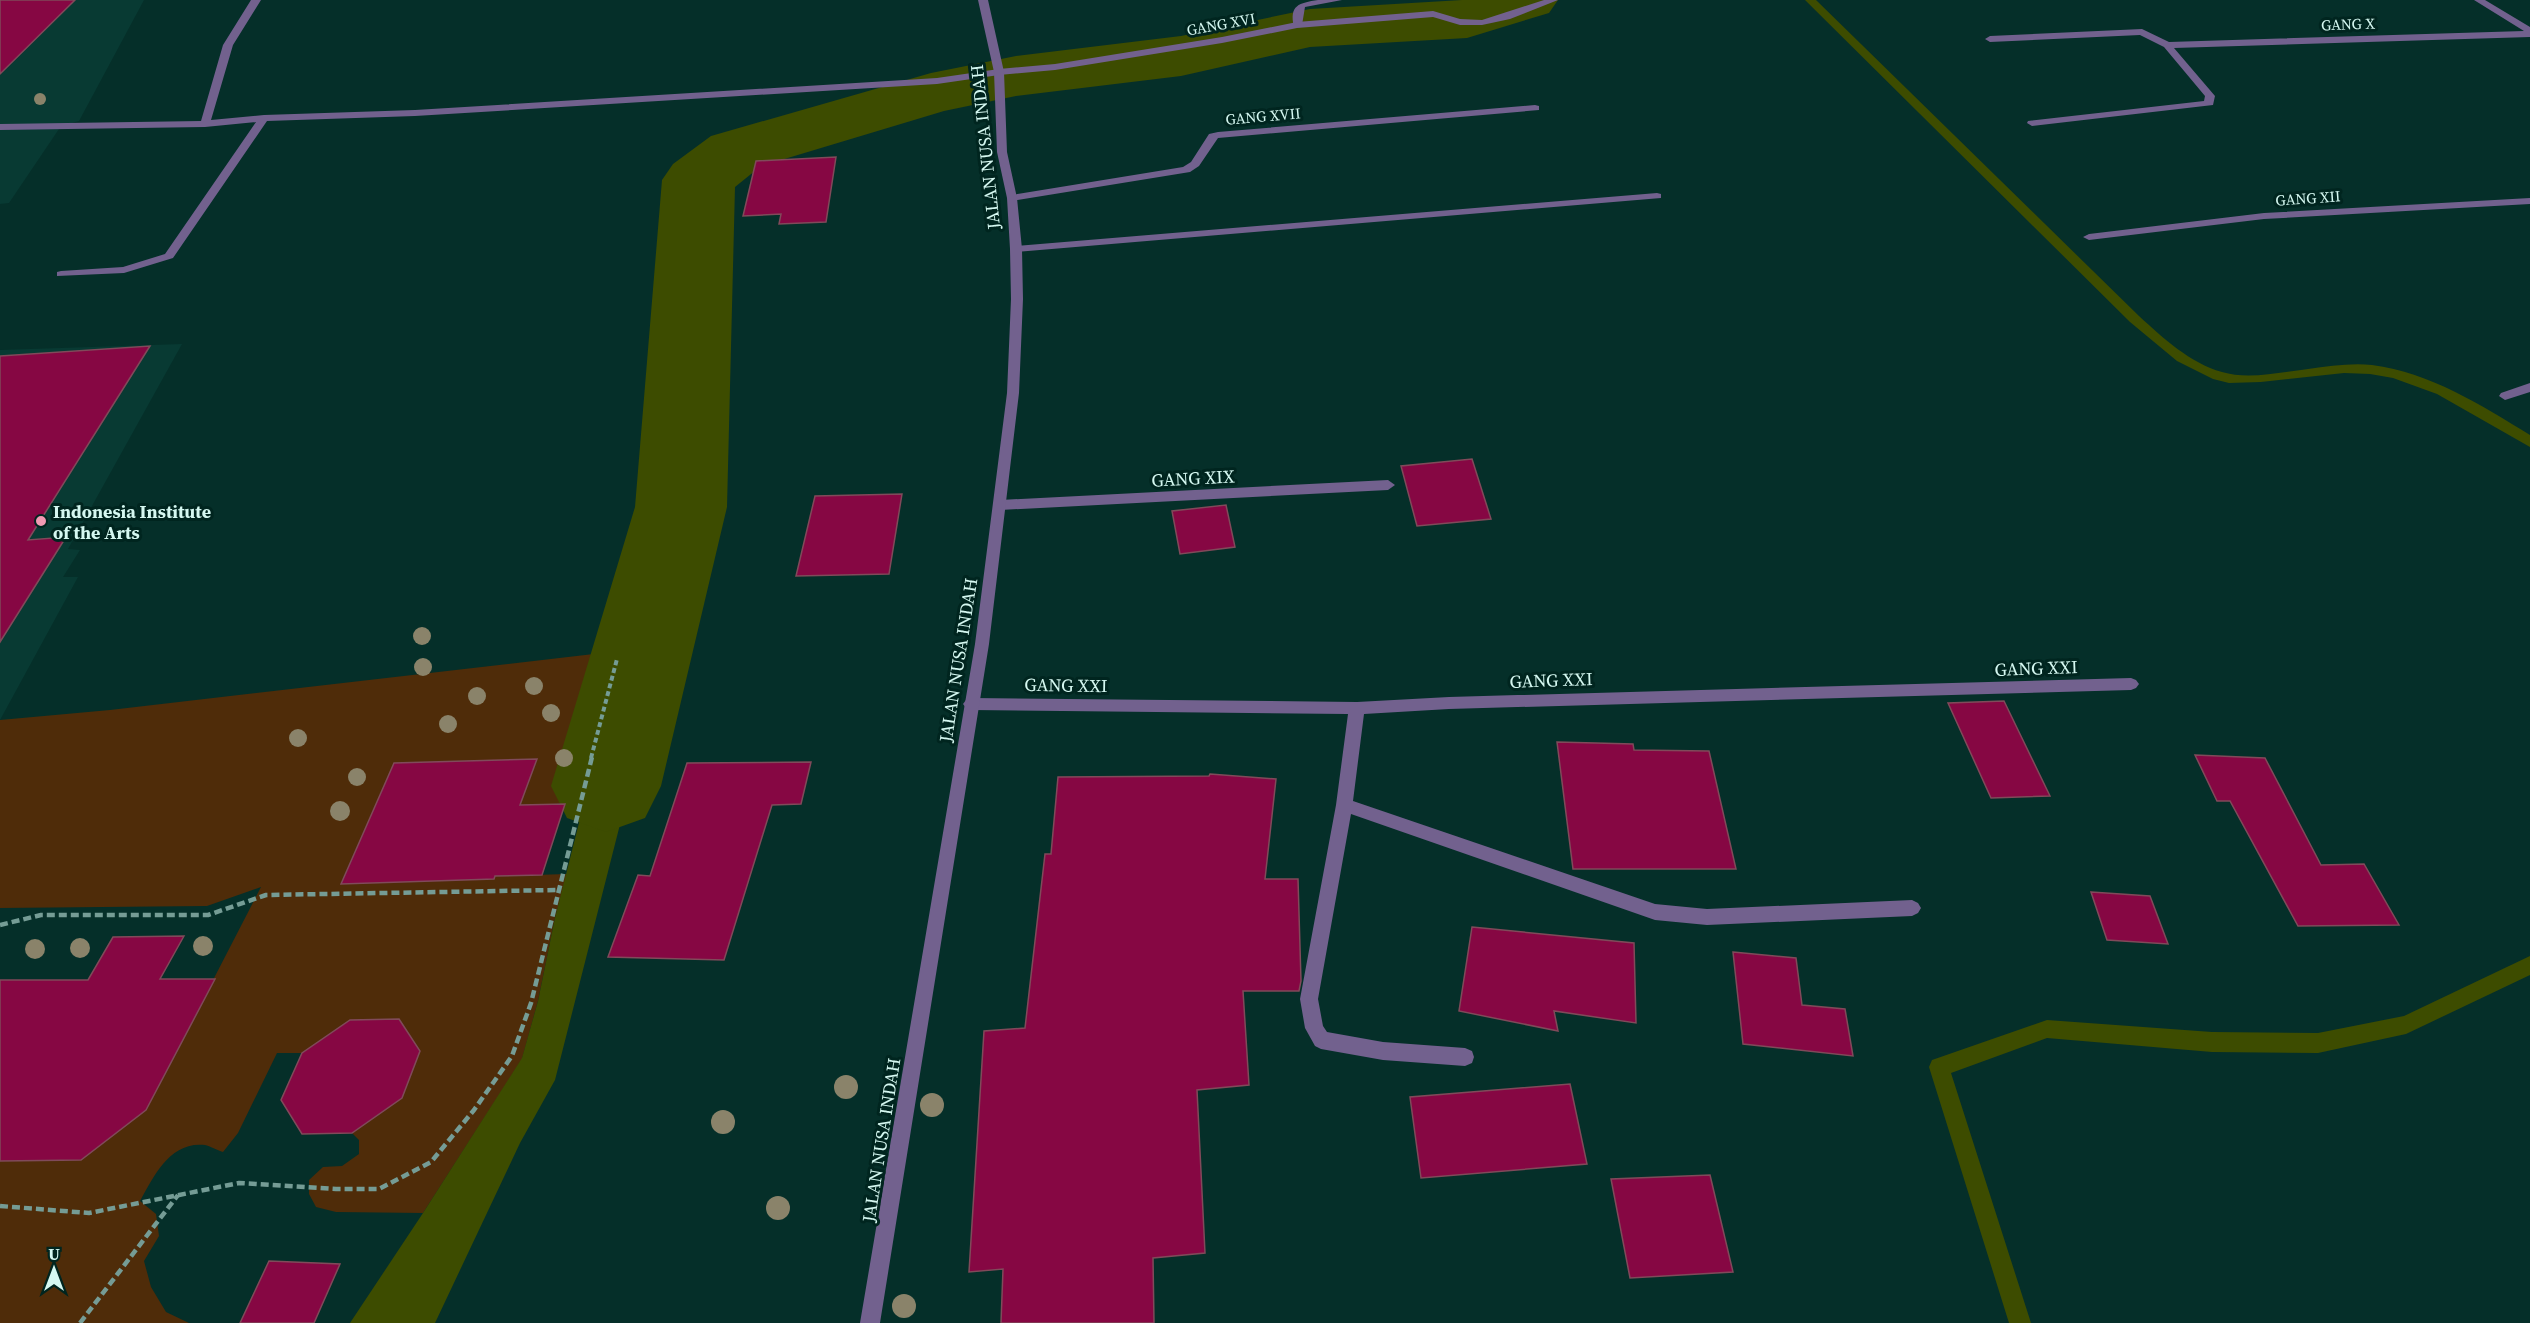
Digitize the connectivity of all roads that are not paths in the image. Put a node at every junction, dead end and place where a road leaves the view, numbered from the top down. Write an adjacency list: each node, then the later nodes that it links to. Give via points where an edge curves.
1 (256, 0): 14 (street, via 228,45)
2 (983, 0): 10 (street, JALAN NUSA INDAH)
3 (1337, 0): 6 (street, via 1302,6)
4 (1553, 0): 6 (street, GANG XVI, via 1484,22 1460,22 1433,14)
5 (2479, 0): 7 (street)
6 (1297, 25): 10 (street, GANG XVI)
7 (2530, 32): 9 (street, GANG X)
8 (1990, 39): 9 (street, via 2132,31 2149,34)
9 (2167, 45): 13 (street, via 2210,96 2209,103)
10 (1000, 80): 12 (street, GANG XVI); 17 (street, JALAN NUSA INDAH, via 1002,152)
11 (1535, 108): 17 (street, GANG XVII, via 1218,135 1213,136 1196,164 1186,170)
12 (264, 118): 14 (street, GANG XVI); 21 (street, via 169,256 124,270)
13 (2032, 123)
14 (205, 124): 15 (street, GANG XVI)
15 (0, 127)
16 (1658, 196): 20 (street)
17 (1012, 198): 20 (street, JALAN NUSA INDAH)
18 (2530, 201): 19 (street, GANG XII, via 2264,216)
19 (2089, 237)
20 (1016, 249): 25 (street, JALAN NUSA INDAH, via 1012,393)
21 (61, 274)
22 (2530, 387): 23 (street)
23 (2505, 396)
24 (1388, 485): 25 (street, GANG XIX)
25 (1000, 505): 27 (street, JALAN NUSA INDAH)
26 (2131, 684): 28 (street, GANG XXI)
27 (971, 704): 28 (street, GANG XXI); 32 (street, JALAN NUSA INDAH)
28 (1358, 708): 29 (street)
29 (1344, 805): 30 (street, via 1655,912 1707,917); 31 (street, via 1309,999 1314,1028 1322,1040 1383,1051)
30 (1912, 908)
31 (1464, 1057)
32 (870, 1323)

